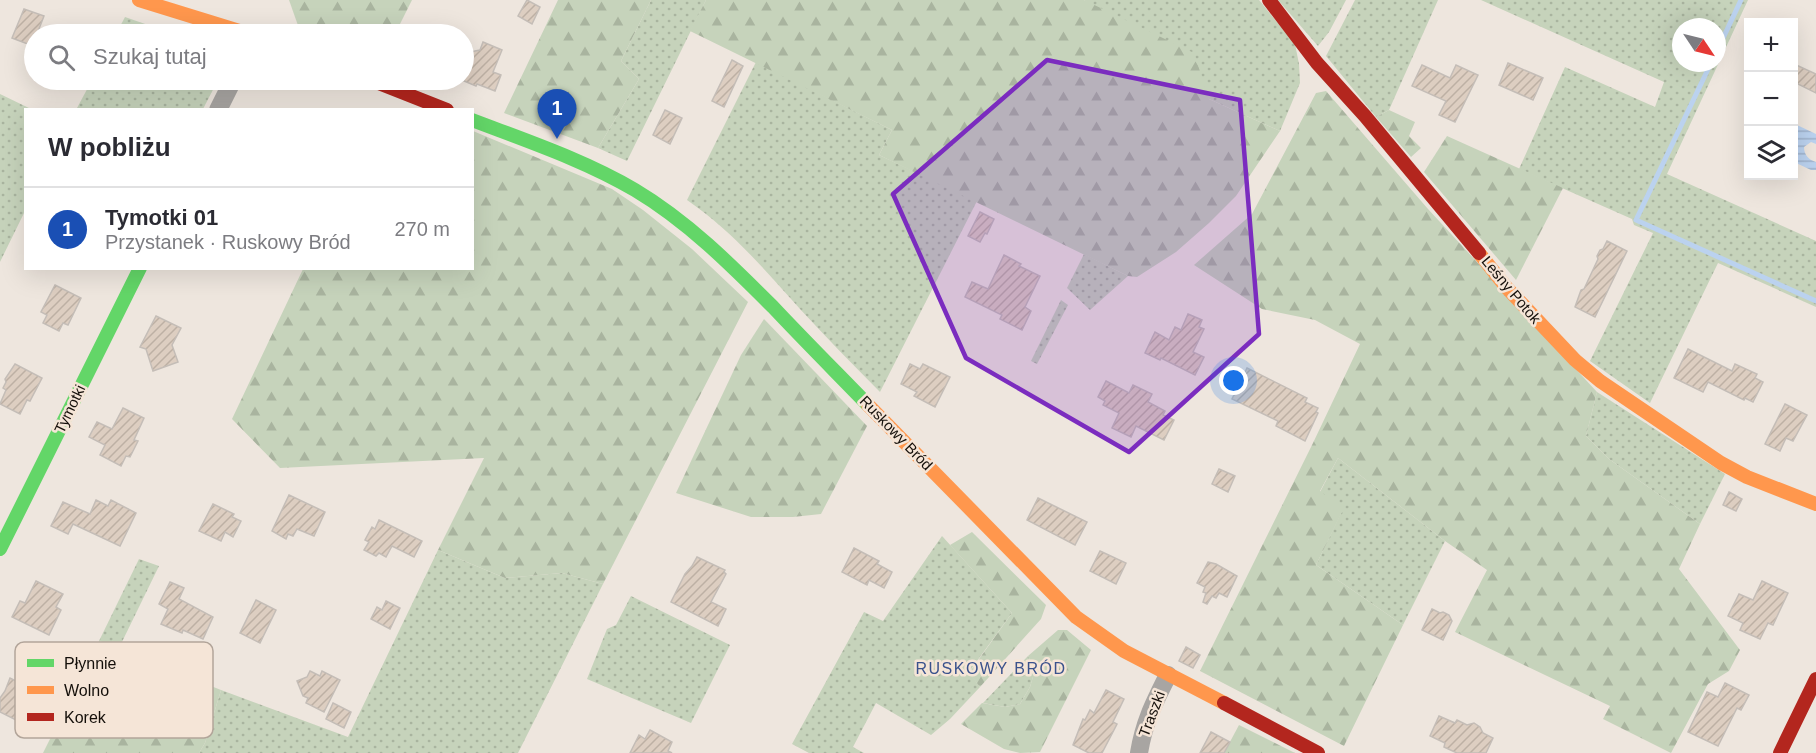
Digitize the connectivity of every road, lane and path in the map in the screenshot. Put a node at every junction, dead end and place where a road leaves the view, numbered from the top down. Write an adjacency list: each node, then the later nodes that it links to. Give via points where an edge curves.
1 (139, 0): 3 (street)
2 (1269, 0): 10 (street, Leśny Potok, via 1317,63 1506,287 1575,360 1721,464)
3 (217, 24)
4 (228, 90): 6 (street)
5 (396, 90): 7 (street)
6 (219, 108)
7 (442, 108)
8 (474, 121): 12 (street, Ruskowy Bród, via 609,177 687,226 735,269 1076,617 1108,642)
9 (139, 270): 11 (street, Tymotki)
10 (1816, 504)
11 (0, 549)
12 (1168, 675): 14 (street, Traszki, via 1148,715); 15 (street, Ruskowy Bród)
13 (1816, 679): 16 (street)
14 (1139, 753)
15 (1318, 753)
16 (1780, 753)

